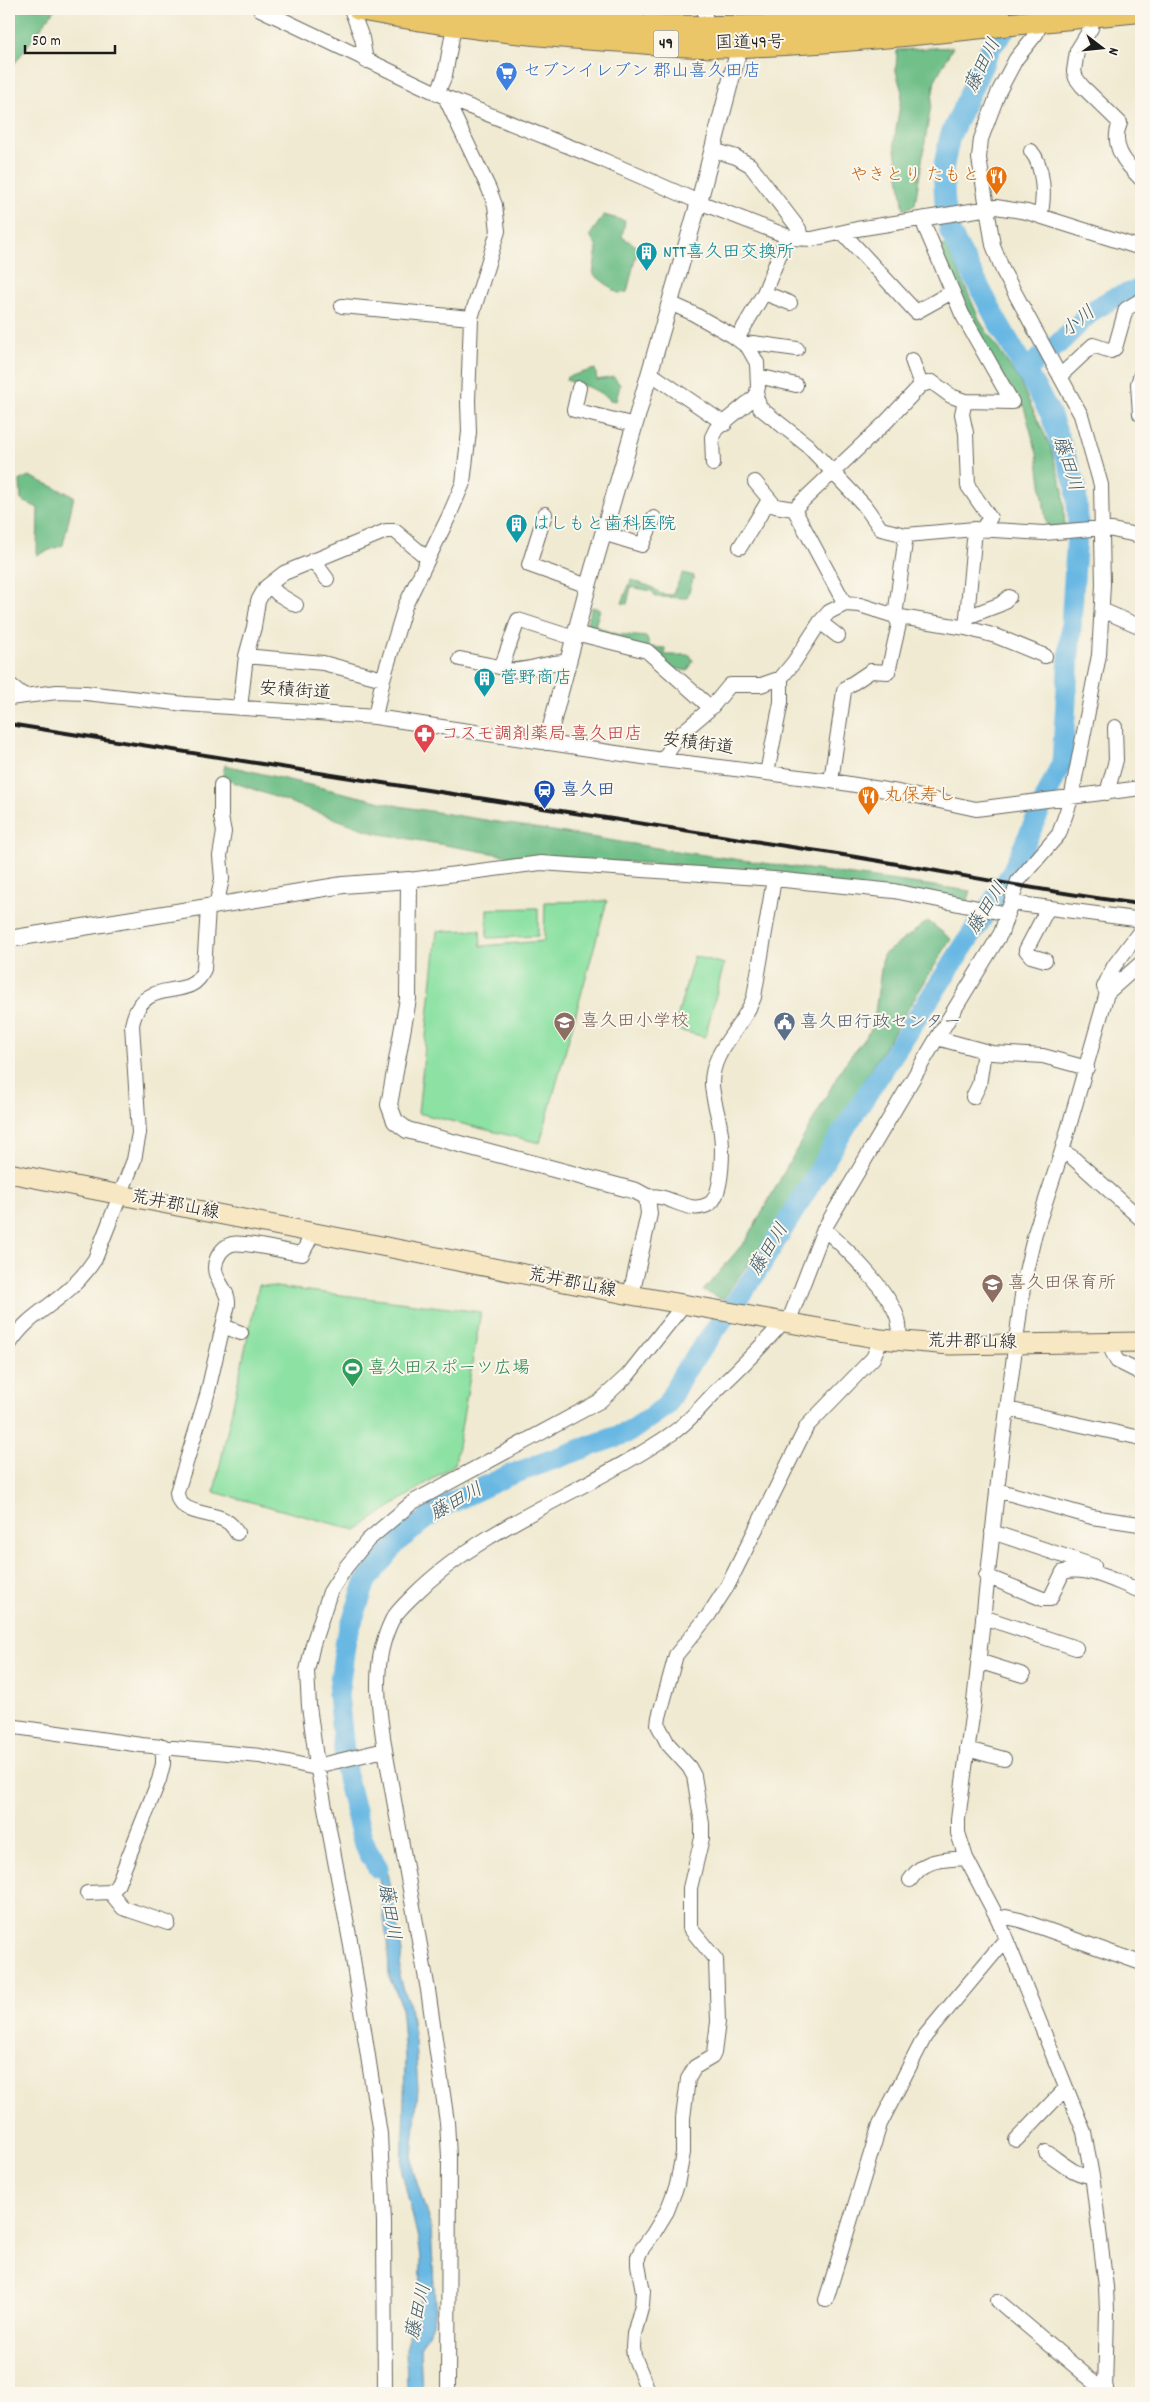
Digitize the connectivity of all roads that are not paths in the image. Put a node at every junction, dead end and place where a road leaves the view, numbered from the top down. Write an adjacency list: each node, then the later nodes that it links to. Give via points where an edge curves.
1 (260, 9): 13 (street)
2 (351, 9): 13 (street, via 362,38)
3 (359, 9): 7 (highway, 国道49号 / 49)
4 (1141, 11): 6 (highway, 国道49号 / 49)
5 (983, 14): 8 (highway, 国道49号 / 49); 10 (highway, 国道49号 / 49); 12 (highway, 国道49号 / 49)
6 (1093, 16): 10 (highway, 国道49号 / 49); 17 (street, via 1092,28 1077,51 1074,62 1076,78 1120,122 1116,140 1122,160)
7 (456, 17): 11 (highway, 国道49号 / 49); 14 (street)
8 (820, 17): 12 (highway, 国道49号 / 49)
9 (705, 18): 11 (highway, 国道49号 / 49, via 622,25); 12 (highway, 国道49号 / 49)
10 (1039, 21): 19 (street, via 1036,34 1010,70 981,139 981,181)
11 (557, 22): 12 (highway, 国道49号 / 49)
12 (742, 36): 15 (street)
13 (366, 61): 14 (street)
14 (441, 95): 18 (street); 32 (street, via 490,189 498,220 495,246)
15 (713, 150): 18 (street); 24 (street, via 750,164 799,229)
16 (1031, 151): 20 (street, via 1037,158 1044,202)
17 (1141, 179)
18 (699, 202): 23 (street); 29 (street)
19 (988, 209): 20 (street, via 1009,207); 21 (street); 38 (street, via 993,245 1003,272)
20 (1040, 216): 25 (street)
21 (924, 224): 22 (street, via 857,229); 26 (street)
22 (843, 234): 24 (street); 26 (street, via 916,312)
23 (787, 236): 24 (street); 27 (street)
24 (801, 240)
25 (1141, 248)
26 (952, 292): 44 (street, via 1012,402)
27 (764, 293): 30 (street); 33 (street)
28 (1141, 300): 38 (street, via 1126,309 1115,348 1111,351 1093,345)
29 (670, 303): 33 (street); 36 (street)
30 (790, 303)
31 (342, 306): 32 (street)
32 (471, 318): 61 (street, via 469,432 463,483)
33 (741, 342): 34 (street); 39 (street, via 754,356)
34 (797, 349)
35 (912, 360): 41 (street)
36 (650, 373): 46 (street); 47 (street)
37 (1141, 374): 45 (street, via 1138,384)
38 (1061, 375): 55 (street, via 1080,415 1095,459 1101,485)
39 (758, 376): 40 (street); 43 (street)
40 (796, 385)
41 (921, 385): 44 (street, via 932,382); 49 (street)
42 (580, 388): 47 (street, via 574,410)
43 (756, 396): 46 (street); 49 (street, via 756,403 767,415 807,445)
44 (964, 401): 56 (street, via 962,414 968,486 990,518)
45 (1140, 414)
46 (725, 424): 48 (street, via 716,429 712,437)
47 (635, 425): 57 (street)
48 (713, 464)
49 (832, 472): 52 (street); 58 (street, via 864,505 881,529)
50 (755, 482): 51 (street)
51 (769, 500): 52 (street, via 775,506); 60 (street)
52 (794, 509): 67 (street)
53 (545, 514): 65 (street, via 530,565)
54 (654, 518): 57 (street, via 642,545)
55 (1103, 528): 56 (street, via 1044,533); 59 (street); 69 (street)
56 (979, 529): 58 (street); 72 (street)
57 (604, 533): 65 (street)
58 (906, 535): 70 (street)
59 (1141, 536)
60 (740, 548)
61 (427, 558): 62 (street, via 395,531 386,531); 81 (street, via 405,606)
62 (313, 560): 63 (street); 64 (street, via 284,573)
63 (327, 579)
64 (269, 585): 68 (street); 76 (street, via 258,601)
65 (588, 586): 74 (street)
66 (1009, 596): 72 (street, via 1001,604)
67 (846, 604): 70 (street); 71 (street, via 829,612)
68 (296, 605)
69 (1102, 610): 73 (street); 97 (street, via 1099,655)
70 (895, 616): 72 (street); 93 (street, via 899,624 888,672 871,671 844,691)
71 (820, 622): 75 (street); 82 (street)
72 (966, 622): 77 (street)
73 (1141, 627)
74 (574, 636): 79 (street); 80 (street, via 518,620); 87 (street, via 647,651)
75 (838, 636)
76 (246, 656): 81 (street, via 323,663); 86 (street)
77 (1045, 656)
78 (460, 658): 80 (street)
79 (567, 662): 80 (street, via 557,661 512,671); 90 (street)
80 (504, 668)
81 (383, 678): 88 (street)
82 (781, 678): 87 (street, via 761,685 730,686); 92 (street, via 777,730)
83 (9, 684): 84 (street)
84 (23, 695): 85 (street, 安積街道); 86 (street, 安積街道, via 86,693)
85 (9, 698)
86 (240, 708): 88 (street, 安積街道)
87 (711, 708): 91 (street, via 679,735)
88 (375, 717): 90 (street, 安積街道)
89 (1115, 727): 96 (street, via 1116,760)
90 (547, 742): 91 (street, 安積街道)
91 (664, 760): 92 (street, 安積街道)
92 (767, 773): 93 (street, 安積街道)
93 (830, 781): 97 (street, 安積街道, via 976,809 1016,802)
94 (221, 785): 100 (street, via 224,832 220,856 222,880)
95 (1141, 788): 96 (street, 安積街道)
96 (1107, 793): 97 (street, 安積街道)
97 (1071, 799): 101 (street, via 1059,834 1018,882)
98 (774, 879): 99 (street, via 541,863); 101 (street, via 894,891 955,903); 115 (street, via 754,997 747,1014 723,1046 714,1071 713,1096 722,1135 718,1192 711,1203 698,1208 655,1196)
99 (409, 880): 100 (street, via 344,885); 115 (street, via 408,999 389,1105 395,1121 408,1130 636,1191)
100 (212, 907): 104 (street); 114 (street, via 201,978 194,984 141,1000 135,1011 132,1026 139,1133 134,1160)
101 (1010, 908): 102 (street); 108 (street, via 1001,933)
102 (1048, 908): 103 (street, via 1135,919); 105 (street, via 1026,950 1031,956)
103 (1141, 925): 107 (street, via 1141,930 1114,966 1104,987)
104 (9, 939)
105 (1045, 960)
106 (1141, 963): 107 (street)
107 (1107, 993): 110 (street)
108 (937, 1038): 109 (street); 117 (street)
109 (984, 1051): 110 (street, via 1043,1056); 111 (street, via 979,1085)
110 (1087, 1068): 112 (street)
111 (973, 1097)
112 (1062, 1151): 116 (street); 128 (street, via 1035,1233 1019,1305)
113 (9, 1173): 114 (main road, 荒井郡山線)
114 (118, 1195): 118 (main road, 荒井郡山線); 127 (street, via 95,1259 86,1272 62,1296 34,1316)
115 (646, 1197): 119 (street, via 649,1214)
116 (1141, 1219)
117 (824, 1229): 121 (street); 124 (street, via 846,1247 889,1300 900,1324)
118 (313, 1233): 119 (main road, 荒井郡山線); 122 (street, via 302,1254 238,1243 221,1250 215,1268 228,1298)
119 (631, 1295): 120 (main road, 荒井郡山線)
120 (691, 1304): 121 (main road, 荒井郡山線); 148 (street, via 600,1401 414,1502 368,1540 346,1567 330,1592 307,1671 309,1706)
121 (781, 1322): 124 (main road, 荒井郡山線); 146 (street, via 758,1351 675,1431 605,1476 557,1500 455,1560 405,1604 393,1618 381,1649 377,1681)
122 (223, 1326): 123 (street); 135 (street, via 177,1498 183,1506 230,1523)
123 (240, 1333)
124 (890, 1340): 128 (main road, 荒井郡山線, via 950,1345); 166 (street, via 807,1426 728,1585 676,1655 658,1716 658,1725 668,1744 694,1776 702,1838 690,1888 690,1928 716,1960 718,2022 712,2057 695,2067 686,2085 683,2153 672,2201 638,2257 642,2305 633,2347)
125 (1141, 1342): 126 (main road, 荒井郡山線)
126 (1108, 1343): 128 (main road, 荒井郡山線); 129 (street, via 1117,1360)
127 (9, 1345)
128 (1015, 1345): 130 (street)
129 (1141, 1373)
130 (1007, 1409): 131 (street); 132 (street)
131 (1141, 1438)
132 (997, 1490): 133 (street, via 1092,1517); 134 (street)
133 (1139, 1524)
134 (992, 1532): 136 (street); 137 (street)
135 (237, 1533)
136 (1104, 1570)
137 (986, 1576): 138 (street, via 1043,1599 1050,1599 1063,1572 1072,1570 1098,1574); 139 (street)
138 (1141, 1591)
139 (983, 1617): 140 (street); 141 (street)
140 (1076, 1648)
141 (978, 1661): 142 (street); 145 (street)
142 (1023, 1675)
143 (9, 1726): 144 (street)
144 (163, 1746): 148 (street, via 260,1756 312,1767); 151 (street, via 164,1764 159,1780 117,1886)
145 (967, 1749): 147 (street); 149 (street, via 958,1819 958,1833)
146 (380, 1751): 148 (street); 165 (street, via 428,1990 447,2122)
147 (1004, 1759)
148 (320, 1765): 164 (street, via 380,2134)
149 (966, 1858): 150 (street, via 925,1864); 153 (street)
150 (910, 1880)
151 (110, 1892): 152 (street); 154 (street, via 123,1908)
152 (87, 1893)
153 (998, 1919): 155 (street); 156 (street, via 1020,1920)
154 (168, 1923)
155 (1006, 1939): 157 (street); 161 (street, via 925,2036 880,2124)
156 (1141, 1963)
157 (1066, 2088): 158 (street); 160 (street, via 1084,2132)
158 (1016, 2140)
159 (1046, 2152): 160 (street, via 1084,2176)
160 (1092, 2176): 163 (street, via 1107,2303)
161 (826, 2300)
162 (998, 2301): 163 (street)
163 (1106, 2391)
164 (385, 2393)
165 (448, 2393)
166 (648, 2393)

